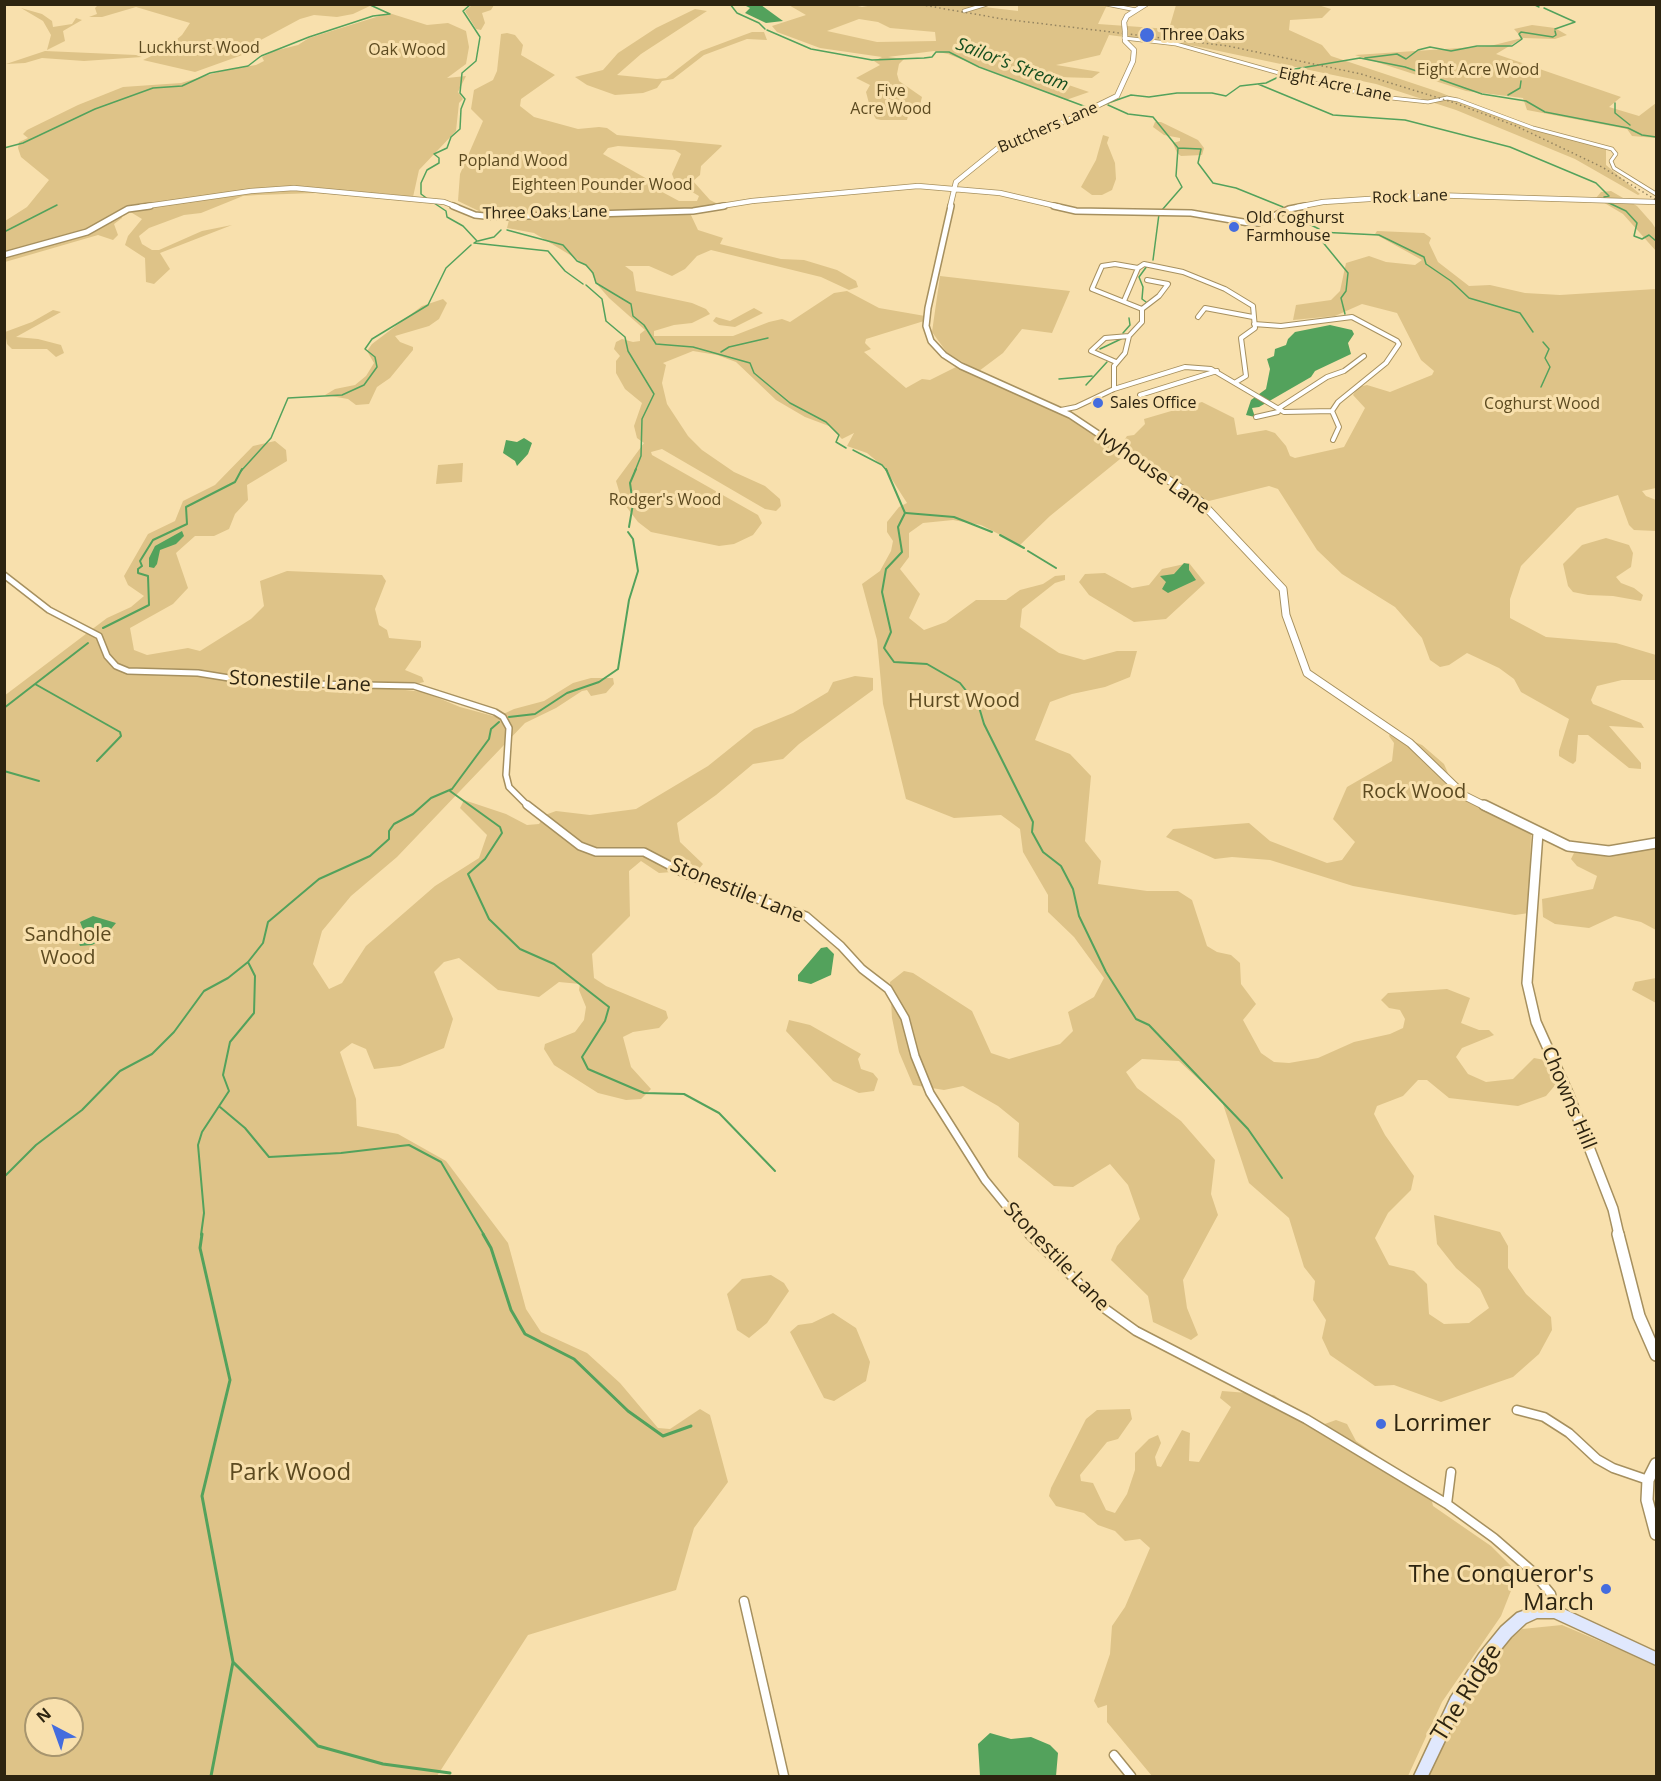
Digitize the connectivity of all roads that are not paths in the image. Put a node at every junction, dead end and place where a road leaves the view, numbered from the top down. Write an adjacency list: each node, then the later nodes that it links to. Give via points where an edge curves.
1 (987, 4): 5 (street)
2 (1106, 4): 4 (street)
3 (1146, 4): 4 (street)
4 (1136, 10): 6 (street, via 1124,22)
5 (964, 11)
6 (1125, 35): 7 (street, Butchers Lane, via 1134,50 1133,62 1117,96 998,148 962,175); 8 (street, Eight Acre Lane, via 1176,44 1382,98 1428,102 1454,99 1533,128 1606,147 1616,154 1611,161 1614,168)
7 (954, 188): 9 (street, Rock Lane, via 1000,193 1076,211 1191,213 1249,223 1289,209 1355,199 1441,195); 10 (street, Three Oaks Lane, via 903,187 752,201 693,211 494,218 427,200 308,188 250,191 128,209 87,232); 26 (street, Ivyhouse Lane, via 928,308 929,338 961,366)
8 (1656, 194)
9 (1656, 202)
10 (4, 255)
11 (1138, 268): 13 (street); 13 (street, via 1104,265 1095,277 1095,292); 16 (street, via 1141,264 1183,272 1225,289 1255,308)
12 (1147, 280): 14 (street, via 1168,284)
13 (1124, 301): 14 (street)
14 (1142, 309): 18 (street, via 1143,322)
15 (1198, 316): 16 (street, via 1206,308)
16 (1253, 316): 17 (street)
17 (1254, 324): 22 (street, via 1254,331 1241,338 1246,376); 28 (street, via 1281,326 1352,317 1399,344 1377,372)
18 (1129, 336): 20 (street, via 1125,353); 20 (street, via 1105,338 1091,351)
19 (1364, 356): 27 (street)
20 (1116, 362): 23 (street)
21 (1217, 370): 22 (street); 23 (street, via 1185,367); 24 (street)
22 (1236, 382): 27 (street)
23 (1114, 389): 25 (street)
24 (1140, 394)
25 (1076, 407): 26 (street); 29 (street)
26 (1061, 410): 29 (street, Ivyhouse Lane)
27 (1278, 410): 28 (street); 30 (street)
28 (1332, 411): 31 (street, via 1339,427)
29 (1070, 414): 33 (street, Ivyhouse Lane, via 1200,501 1254,557 1283,589 1299,658 1311,677 1410,743 1465,796)
30 (1256, 417)
31 (1333, 440)
32 (4, 575): 40 (street, Stonestile Lane, via 49,610 96,634 107,656 128,671 198,673 260,683 414,686 503,717 509,728 509,787 580,846 596,852 644,852 686,874 806,916 888,989 905,1018 930,1093 985,1180 1018,1223 1104,1308 1136,1331 1306,1419)
33 (1538, 833): 34 (street, Ivyhouse Lane, via 1568,846 1609,851); 35 (street, Chowns Hill, via 1527,983 1536,1022 1614,1209 1629,1280)
34 (1656, 843)
35 (1656, 1355)
36 (1517, 1410): 39 (street, via 1544,1417 1597,1459)
37 (1656, 1464): 39 (street)
38 (1451, 1472): 40 (street)
39 (1648, 1480): 41 (street, via 1647,1500)
40 (1447, 1504): 43 (street, Stonestile Lane, via 1532,1571 1551,1594)
41 (1656, 1534)
42 (744, 1601): 46 (street)
43 (1555, 1611): 44 (main road); 48 (main road, The Ridge, via 1521,1618 1506,1632 1456,1702)
44 (1656, 1659)
45 (1114, 1755): 47 (street)
46 (784, 1776)
47 (1131, 1776)
48 (1420, 1776)

